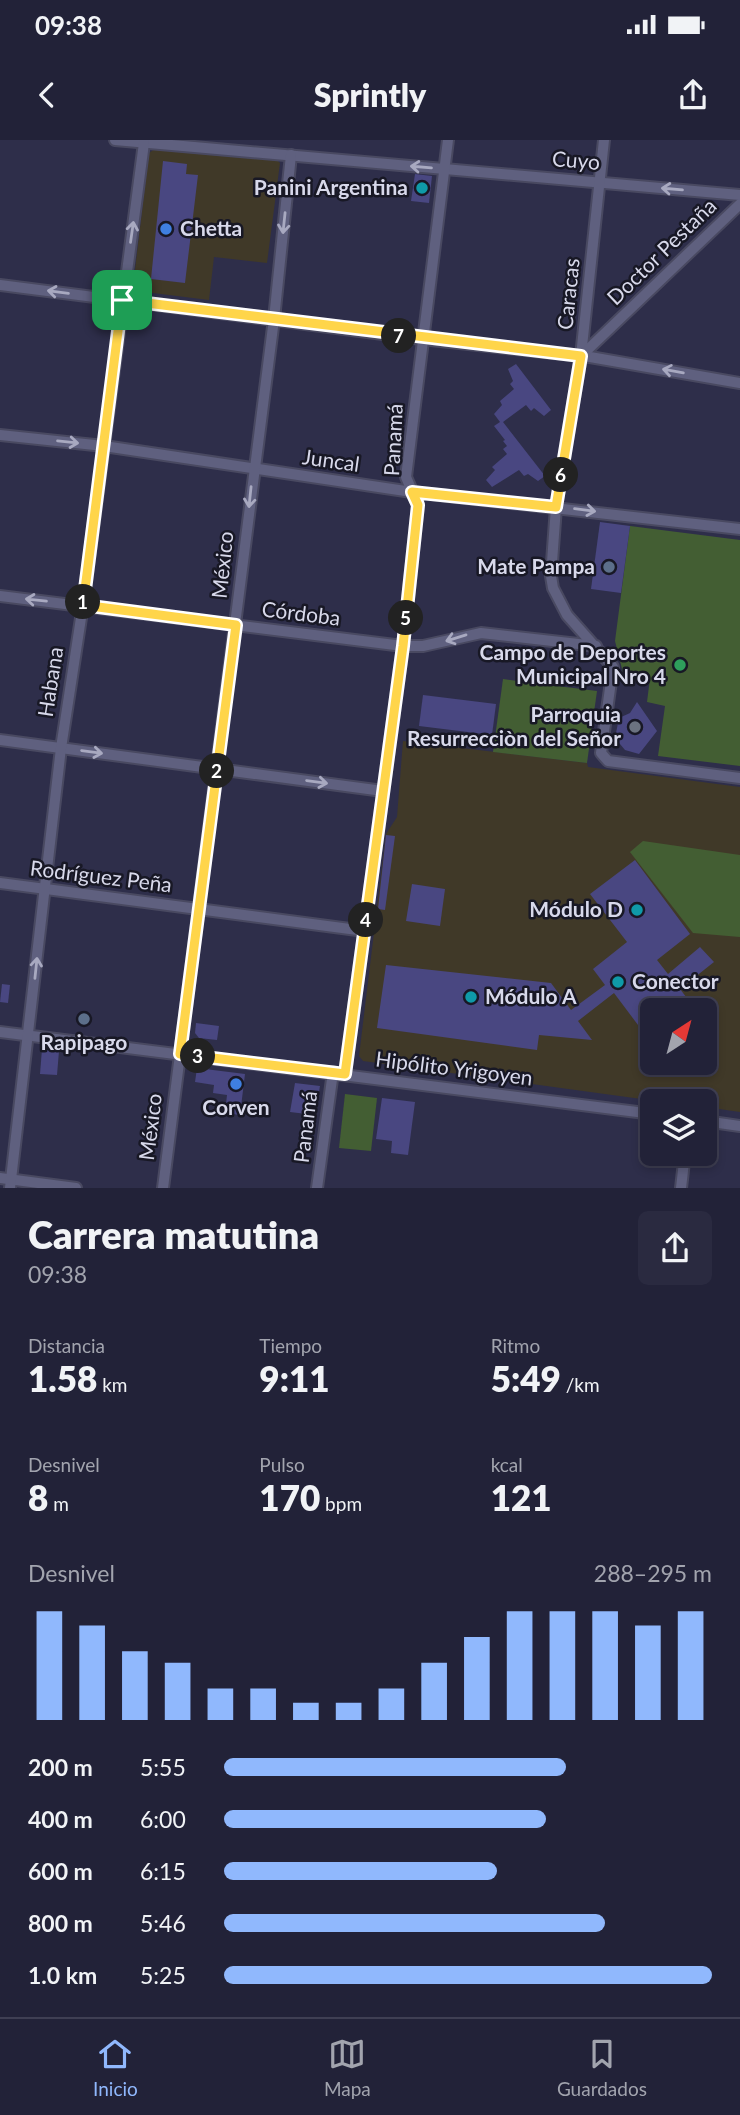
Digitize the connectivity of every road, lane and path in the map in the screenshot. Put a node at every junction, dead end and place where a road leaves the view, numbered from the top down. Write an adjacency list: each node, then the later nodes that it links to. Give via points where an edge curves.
1 (115, 140): 4 (street, Cuyo)
2 (448, 140): 6 (street, Panamá)
3 (604, 140): 7 (street, Caracas)
4 (145, 143): 5 (street, Cuyo); 11 (street, Habana, one-way to 4)
5 (291, 155): 6 (street, Cuyo, one-way to 5); 12 (street, México, one-way to 12)
6 (444, 169): 7 (street, Cuyo); 13 (street, Panamá)
7 (600, 183): 8 (street, Cuyo, one-way to 7); 14 (street, Caracas)
8 (740, 195)
9 (740, 204): 14 (street, Doctor Pestaña)
10 (0, 285): 11 (street, one-way to 10)
11 (122, 300): 12 (street); 17 (street, Habana)
12 (274, 319): 13 (street); 18 (street, México)
13 (422, 339): 14 (street); 19 (street, Panamá, via 407,477)
14 (581, 356): 15 (street, one-way to 14); 20 (street, Caracas)
15 (740, 383)
16 (0, 435): 17 (street, Juncal, one-way to 17)
17 (104, 446): 18 (street, Juncal); 23 (street, Habana)
18 (253, 470): 19 (street, Juncal); 24 (street, México, one-way to 24)
19 (412, 492): 20 (street, Juncal); 25 (street, Panamá, via 418,505)
20 (556, 507): 21 (street, Juncal, one-way to 21); 26 (street, Caracas, via 553,588 567,615)
21 (740, 529)
22 (0, 596): 23 (street, Córdoba, one-way to 22)
23 (83, 605): 24 (street, Córdoba); 28 (street, Habana)
24 (236, 625): 25 (street, Córdoba); 29 (street, México)
25 (403, 646): 26 (street, Córdoba, one-way to 25, via 481,634); 31 (street, Panamá)
26 (596, 646): 30 (street, Caracas, via 613,667 601,752 608,761)
27 (0, 740): 28 (street)
28 (61, 748): 29 (street, one-way to 29); 33 (street, Habana)
29 (217, 769): 31 (street, one-way to 31); 34 (street, México)
30 (740, 778)
31 (383, 791): 35 (street, Panamá)
32 (0, 883): 33 (street, Rodríguez Peña)
33 (44, 889): 34 (street, Rodríguez Peña); 37 (street, Habana, one-way to 33)
34 (200, 909): 35 (street, Rodríguez Peña); 38 (street, México)
35 (365, 930): 40 (street, Panamá)
36 (0, 1032): 37 (street, Hipólito Yrigoyen)
37 (29, 1035): 38 (street, Hipólito Yrigoyen); 45 (street, Habana)
38 (180, 1054): 39 (street, Hipólito Yrigoyen); 47 (street, México)
39 (333, 1072): 40 (street, Hipólito Yrigoyen); 48 (street, Panamá)
40 (345, 1074): 41 (street, Hipólito Yrigoyen)
41 (640, 1112)
42 (717, 1123): 43 (street)
43 (740, 1126)
44 (684, 1166): 49 (street)
45 (7, 1182): 46 (street)
46 (76, 1188)
47 (163, 1188)
48 (317, 1188)
49 (681, 1188)

